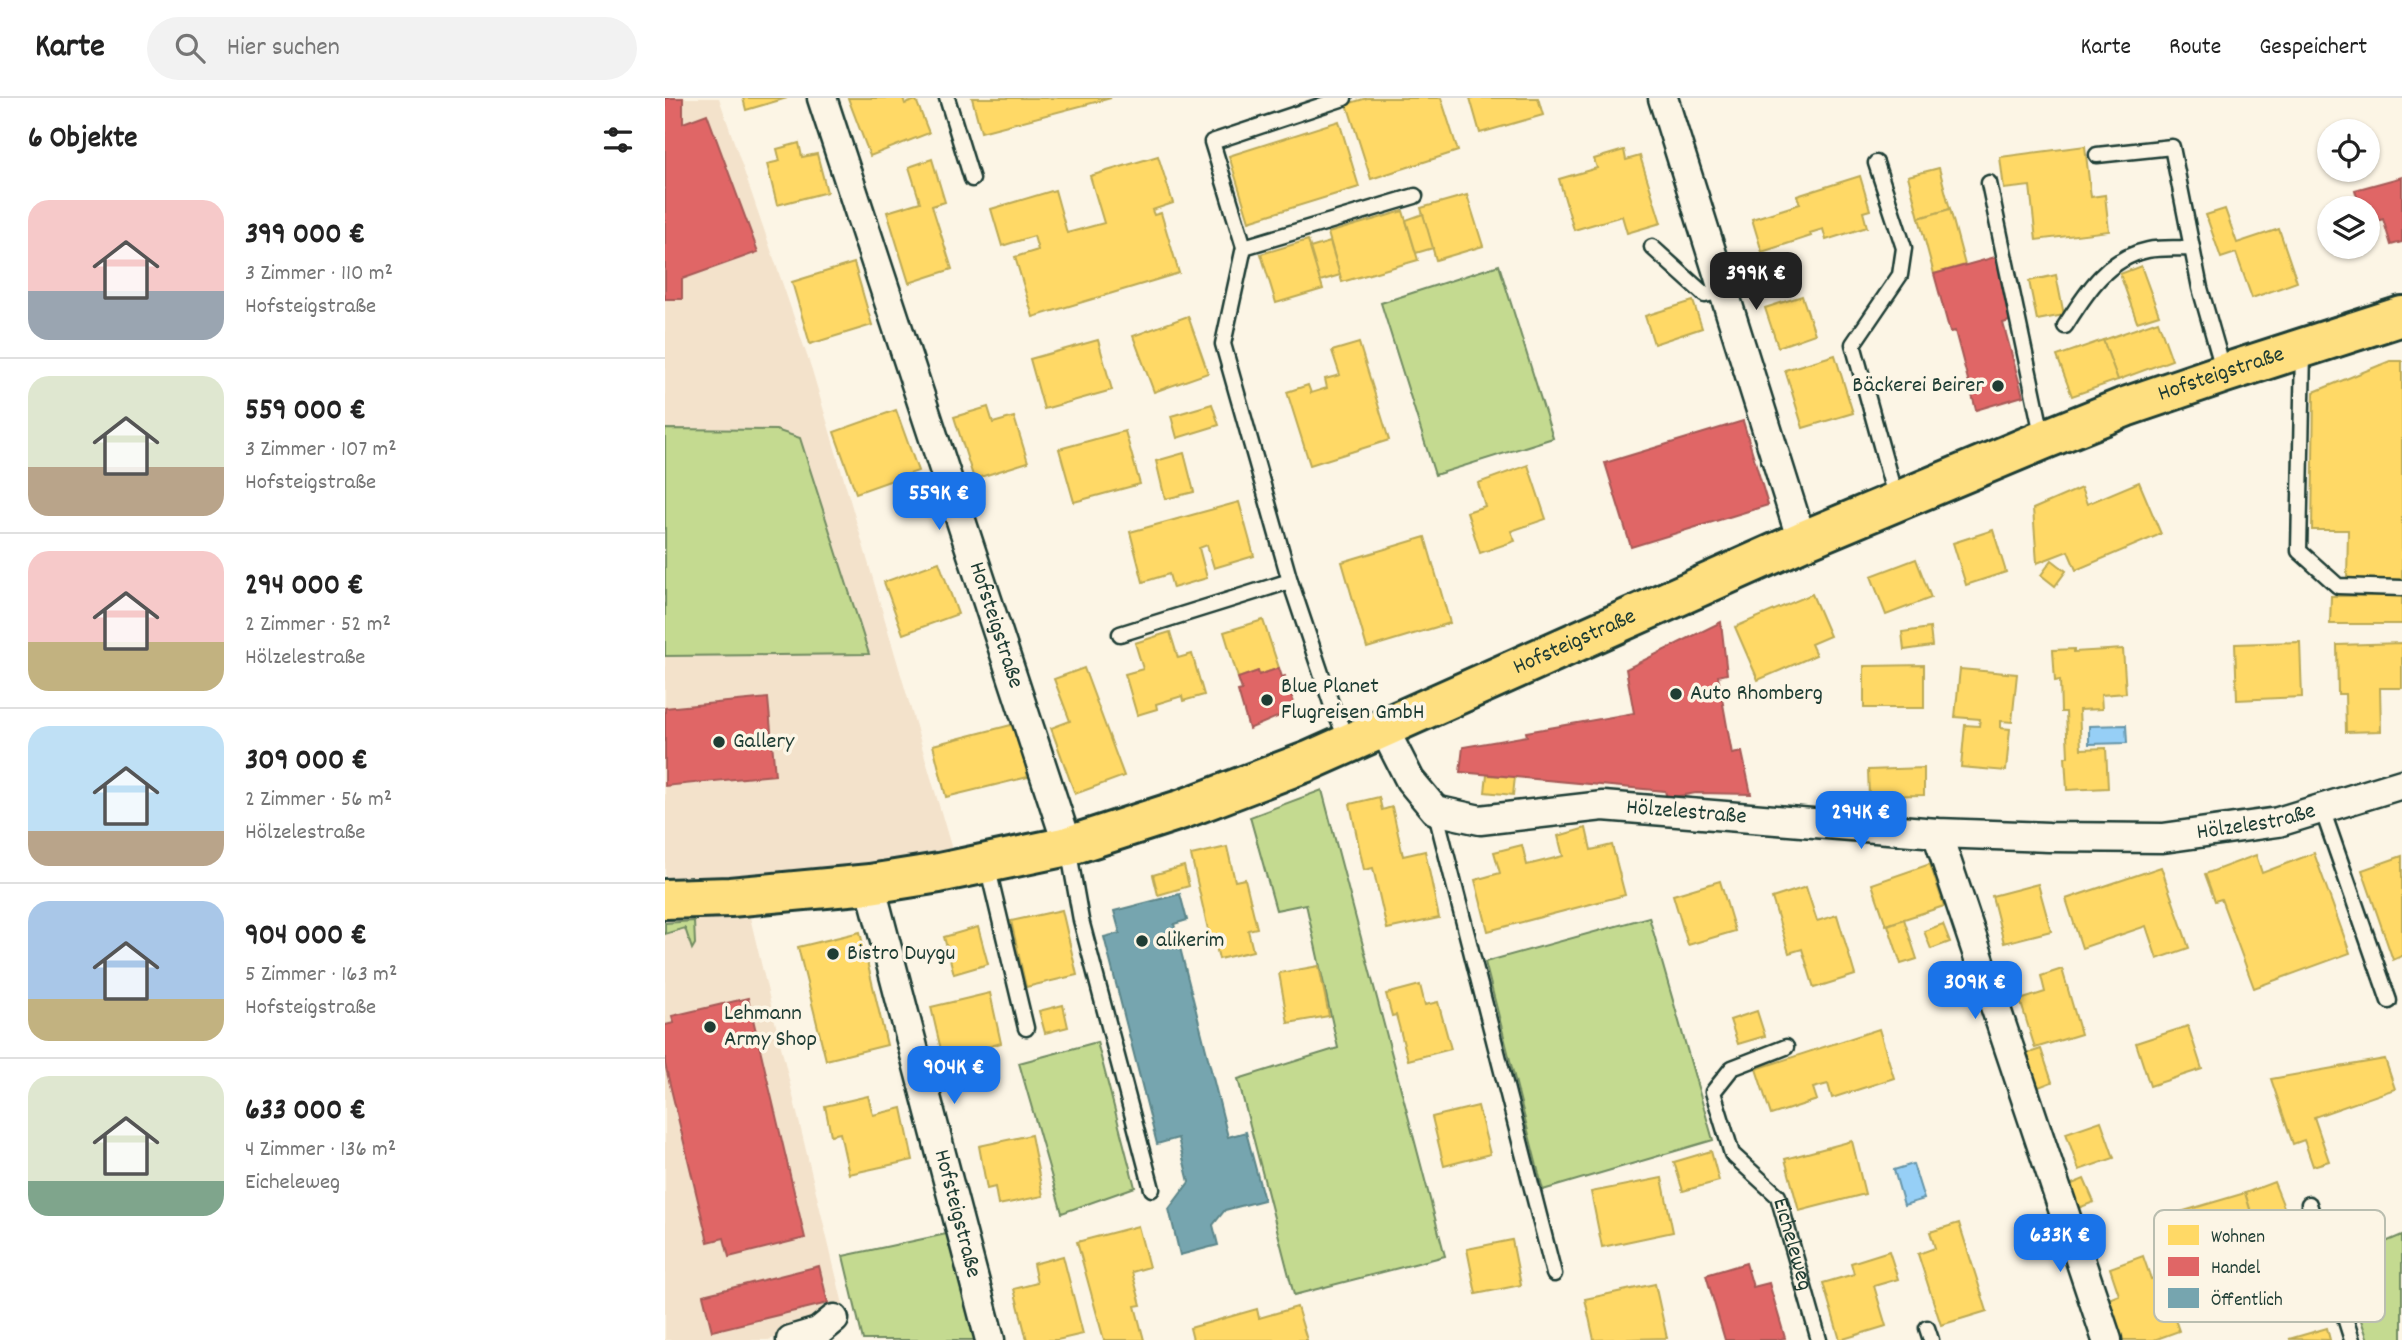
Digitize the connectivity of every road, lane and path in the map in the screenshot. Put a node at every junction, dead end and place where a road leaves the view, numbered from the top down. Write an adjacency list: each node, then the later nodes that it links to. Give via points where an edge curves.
1 (821, 98): 30 (street, Hofsteigstraße)
2 (947, 98): 7 (lane)
3 (1344, 98): 10 (lane, via 1212,142)
4 (1663, 98): 13 (street)
5 (2097, 155): 12 (lane, via 2172,147)
6 (1875, 163): 19 (lane, via 1904,248 1900,275 1853,344)
7 (972, 180)
8 (1989, 183): 18 (lane)
9 (1415, 196): 10 (lane)
10 (1244, 247): 21 (lane, via 1223,344)
11 (1652, 247): 13 (lane, via 1705,295)
12 (2192, 248): 15 (lane, via 2130,254 2105,270); 17 (lane)
13 (1723, 291): 20 (street)
14 (2402, 316): 16 (main road, Hofsteigstraße)
15 (2065, 326)
16 (2303, 347): 17 (main road, Hofsteigstraße); 22 (lane, via 2299,551 2338,586)
17 (2225, 373): 18 (main road, Hofsteigstraße)
18 (2043, 440): 19 (main road, Hofsteigstraße)
19 (1896, 501): 20 (main road, Hofsteigstraße)
20 (1802, 541): 24 (main road, Hofsteigstraße)
21 (1290, 582): 23 (lane); 25 (lane)
22 (2402, 588)
23 (1119, 634)
24 (1383, 727): 25 (main road, Hofsteigstraße); 28 (street, via 1410,780)
25 (1349, 743): 30 (main road, Hofsteigstraße, via 1183,809)
26 (2402, 784): 27 (street, Hölzelestraße)
27 (2322, 808): 29 (street, Hölzelestraße, via 2278,822 2163,838); 34 (lane)
28 (1434, 810): 29 (street, Hölzelestraße, via 1480,820 1603,806); 40 (lane)
29 (1937, 833): 46 (street)
30 (1068, 845): 31 (main road, Hofsteigstraße); 37 (lane, Hofsteigstraße, via 1081,920)
31 (986, 863): 32 (main road, Hofsteigstraße); 35 (lane)
32 (870, 884): 33 (main road, Hofsteigstraße); 44 (street, Hofsteigstraße)
33 (665, 899)
34 (2389, 1001)
35 (1026, 1028)
36 (1786, 1047): 45 (lane, Eicheleweg, via 1732,1068 1713,1092 1732,1154 1778,1196)
37 (1152, 1189)
38 (2309, 1204): 39 (lane)
39 (2311, 1210)
40 (1554, 1274)
41 (834, 1319): 43 (street, via 818,1332)
42 (2346, 1322): 47 (lane)
43 (791, 1340)
44 (990, 1340)
45 (1819, 1340)
46 (2107, 1340)
47 (2352, 1340)

